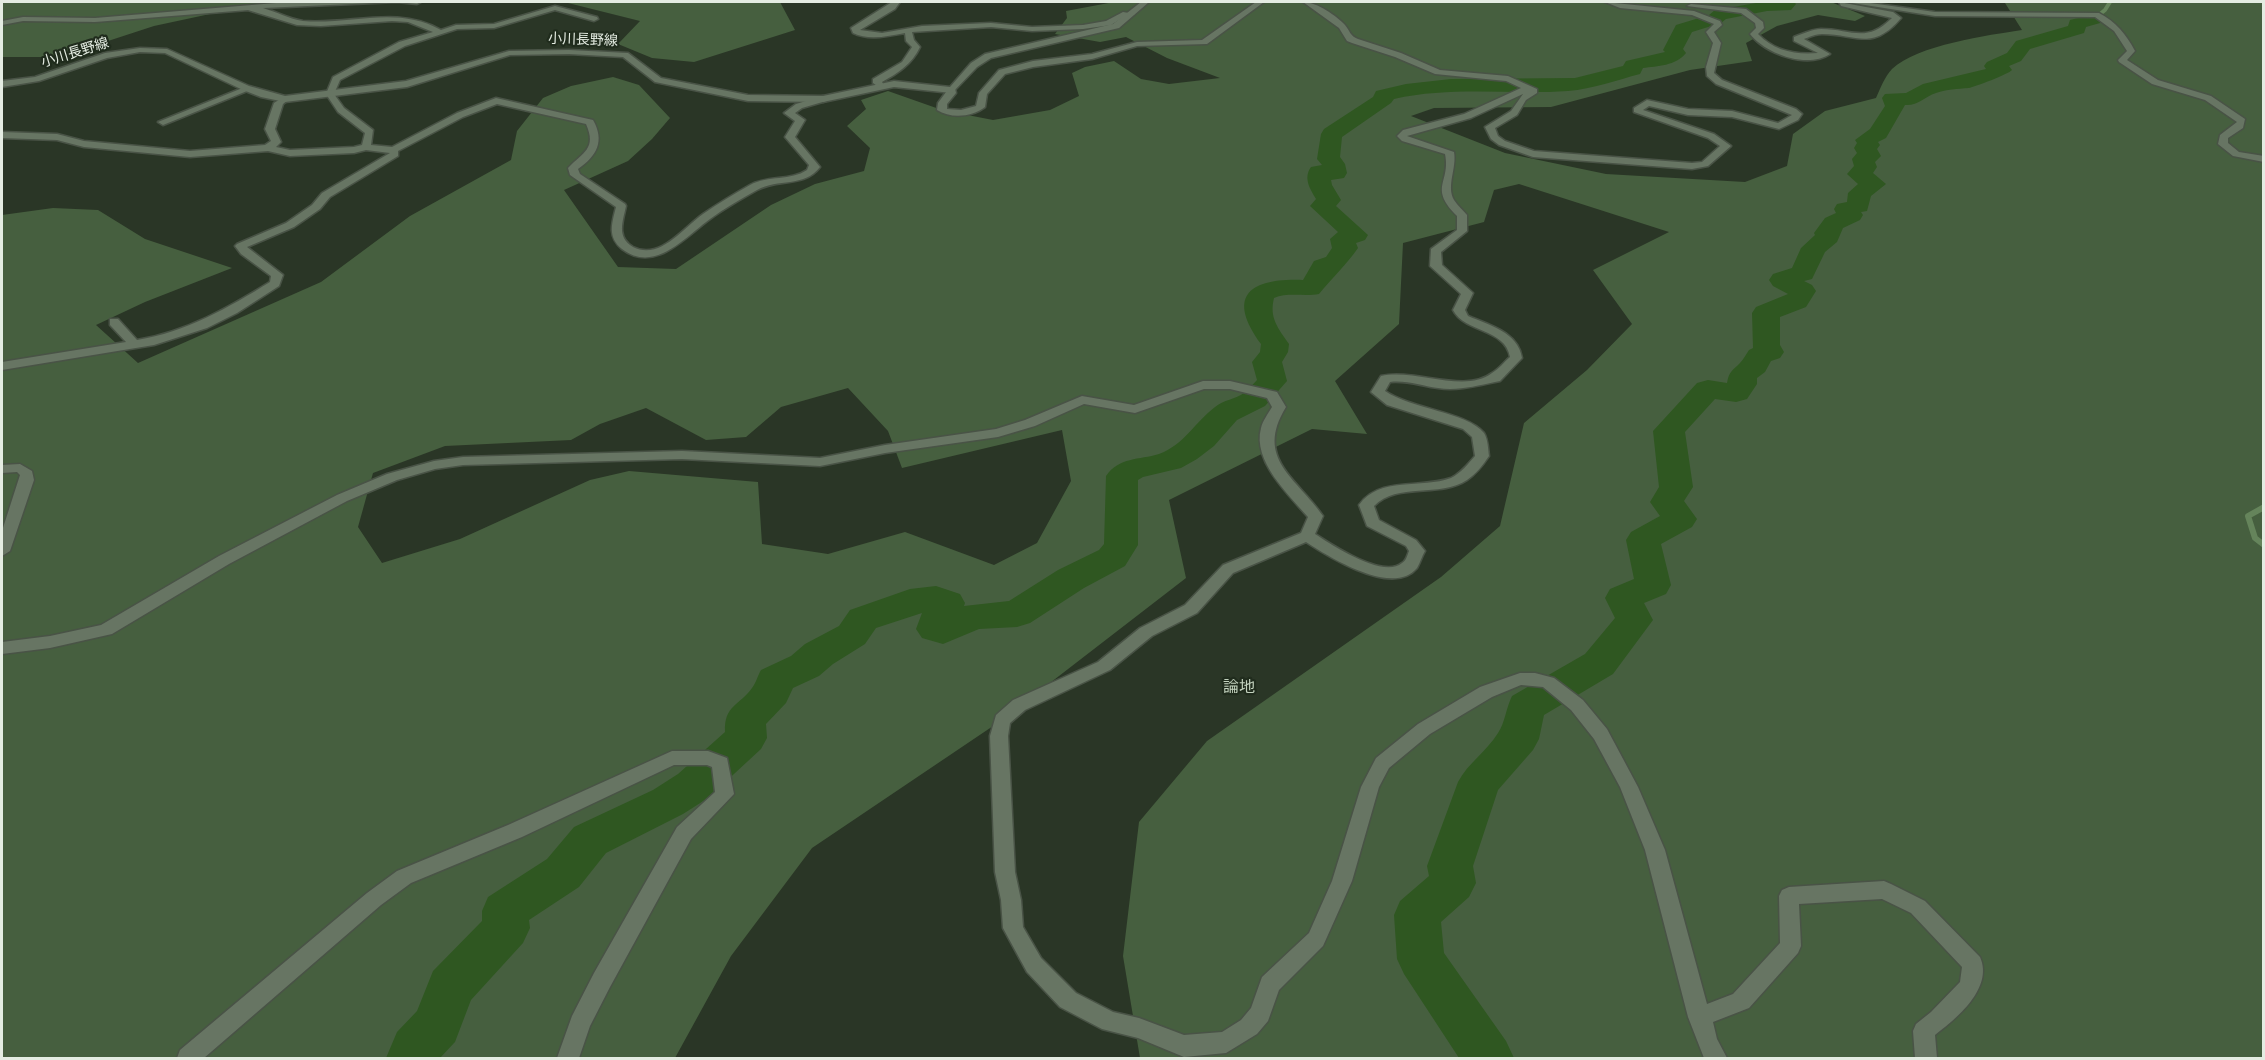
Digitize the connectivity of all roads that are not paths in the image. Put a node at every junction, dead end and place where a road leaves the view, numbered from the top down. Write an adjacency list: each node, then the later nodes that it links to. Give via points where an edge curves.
1 (393, 2): 12 (street)
2 (400, 2): 3 (street)
3 (417, 2)
4 (896, 2): 16 (street, via 855,28 856,31 871,35)
5 (1145, 2): 13 (street)
6 (1260, 2): 22 (street, via 1204,42 1144,43 1002,72 983,93 980,107 971,111 942,110)
7 (1307, 2): 21 (street, via 1355,41 1438,72 1499,77)
8 (1608, 2): 21 (street, via 1694,13 1717,23 1710,32 1717,43 1710,74 1719,82 1793,111 1797,114 1795,118 1779,126 1732,114 1688,112 1647,103 1637,110 1657,120 1717,137 1726,146 1705,164 1692,166 1545,156 1510,147 1490,132 1490,127 1514,113 1523,98 1534,93)
9 (1650, 2): 10 (street, via 1743,11 1759,22 1760,28 1754,34 1762,43 1806,56 1826,54 1797,39 1820,31 1863,38 1885,30 1897,18)
10 (1842, 2)
11 (1850, 2): 31 (street, via 1935,14 2073,14 2103,18 2110,21 2131,51 2122,60 2155,82 2208,98 2224,108 2242,121 2223,137 2223,144 2236,154)
12 (251, 8): 15 (street); 17 (street, via 310,24 406,18 425,22)
13 (1131, 14): 16 (street, via 1083,27 1032,29 991,25); 22 (street, via 1116,26 988,56 974,65)
14 (594, 19): 17 (street, via 555,8 494,26 456,27)
15 (2, 23)
16 (908, 30): 19 (street, via 916,47 913,55 909,62 876,81)
17 (440, 33): 23 (street, via 402,44 356,67 336,79)
18 (2, 84): 20 (street, 小川長野線, via 36,79 105,56 140,50 166,51)
19 (880, 85): 22 (street, 小川長野線); 25 (street, 小川長野線)
20 (248, 89): 24 (street, 小川長野線); 26 (street)
21 (1526, 89): 36 (street, via 1487,110 1402,136 1449,152 1452,162 1447,197 1462,215 1462,231 1435,251 1436,266 1467,293 1459,310 1463,318 1510,340 1516,358 1495,378 1465,385 1440,385 1403,377 1386,379 1378,392 1392,402 1468,426 1479,436 1482,456 1457,481 1385,492 1369,499 1366,505 1372,523 1411,543 1417,551 1413,564 1405,571 1390,573 1347,561)
22 (952, 90)
23 (330, 94): 24 (street, 小川長野線); 25 (street, 小川長野線, via 407,84 509,53 569,52 625,55 658,80 747,98); 28 (street, via 341,110 370,132)
24 (285, 99): 29 (street, via 279,103 270,129 276,142)
25 (823, 99): 30 (street, via 789,113 800,120 790,137 814,163 813,170 800,178 759,184 709,215 667,248 650,254 622,244 616,229 621,206 575,175 573,168 585,160 596,144 590,122 496,101)
26 (163, 122)
27 (2, 135): 29 (street, via 57,137 84,144 190,154)
28 (366, 147): 29 (street, via 290,153); 30 (street)
29 (268, 148)
30 (393, 150): 33 (street, via 395,154 326,195 290,225 241,246 277,275 275,284 203,325)
31 (2264, 159)
32 (114, 322): 33 (street)
33 (134, 344): 34 (street)
34 (2, 366)
35 (2, 470): 37 (street, via 20,468 27,474 27,480)
36 (1307, 536): 38 (street, via 1316,516 1277,471 1268,446 1267,431 1279,407 1277,400 1272,394 1230,384 1203,385 1135,409 1082,400 998,433 820,462 682,455 463,460 435,465 392,477 342,498 224,560 106,630); 40 (street, via 1228,569 1191,609 1146,632 1104,666 1019,705 1002,720 999,736 1005,872 1018,938 1034,964 1068,1000 1110,1022 1139,1028)
37 (2, 551)
38 (2, 648)
39 (1699, 1017): 40 (street, via 1655,850 1611,751 1563,692 1548,682 1520,679 1486,692 1424,729 1382,763 1370,787 1342,881 1316,939 1270,984 1260,1014 1249,1027 1226,1042); 43 (street); 44 (street, via 1741,1001 1791,945 1789,896 1884,890 1918,907 1972,964 1970,986 1924,1031)
40 (1181, 1052)
41 (188, 1059): 42 (street, via 404,877 515,831 672,758 708,758 721,763 724,794 684,833 602,980 580,1023)
42 (568, 1059)
43 (1716, 1059)
44 (1926, 1059)

